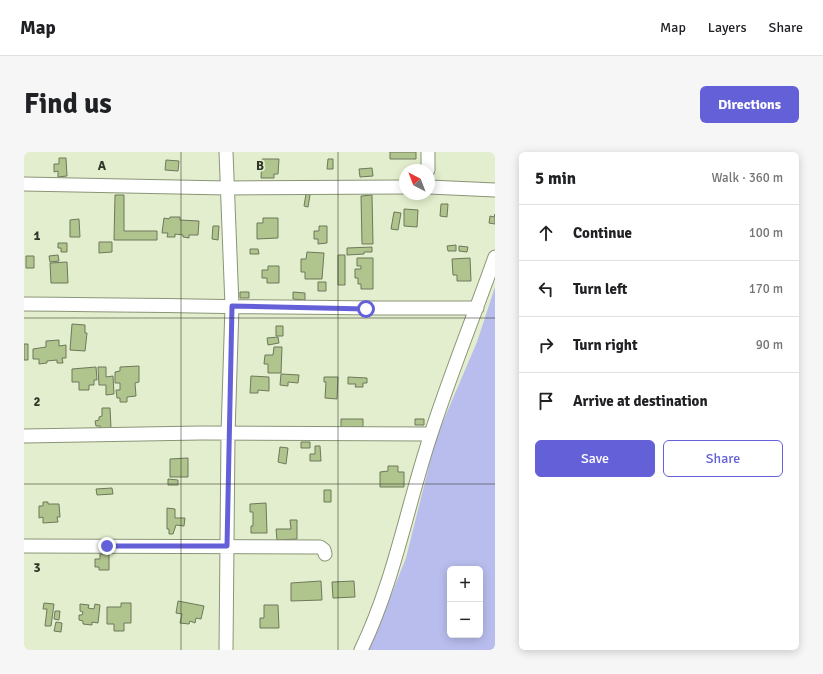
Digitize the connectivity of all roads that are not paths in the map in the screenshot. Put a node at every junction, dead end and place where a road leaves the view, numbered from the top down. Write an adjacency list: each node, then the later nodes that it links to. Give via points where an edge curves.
1 (226, 152): 7 (street)
2 (428, 152): 3 (street)
3 (428, 164)
4 (24, 184): 7 (street)
5 (399, 187): 7 (street)
6 (435, 187): 8 (street)
7 (228, 188): 11 (street)
8 (495, 190)
9 (495, 257): 12 (street)
10 (24, 304): 11 (street)
11 (232, 306): 12 (street); 13 (street)
12 (477, 308): 14 (street)
13 (228, 434): 14 (street); 15 (street); 17 (street)
14 (431, 434): 20 (street, via 400,544)
15 (24, 436)
16 (24, 546): 17 (street)
17 (227, 546): 18 (street, via 320,547); 19 (street)
18 (325, 554)
19 (226, 650)
20 (361, 650)

